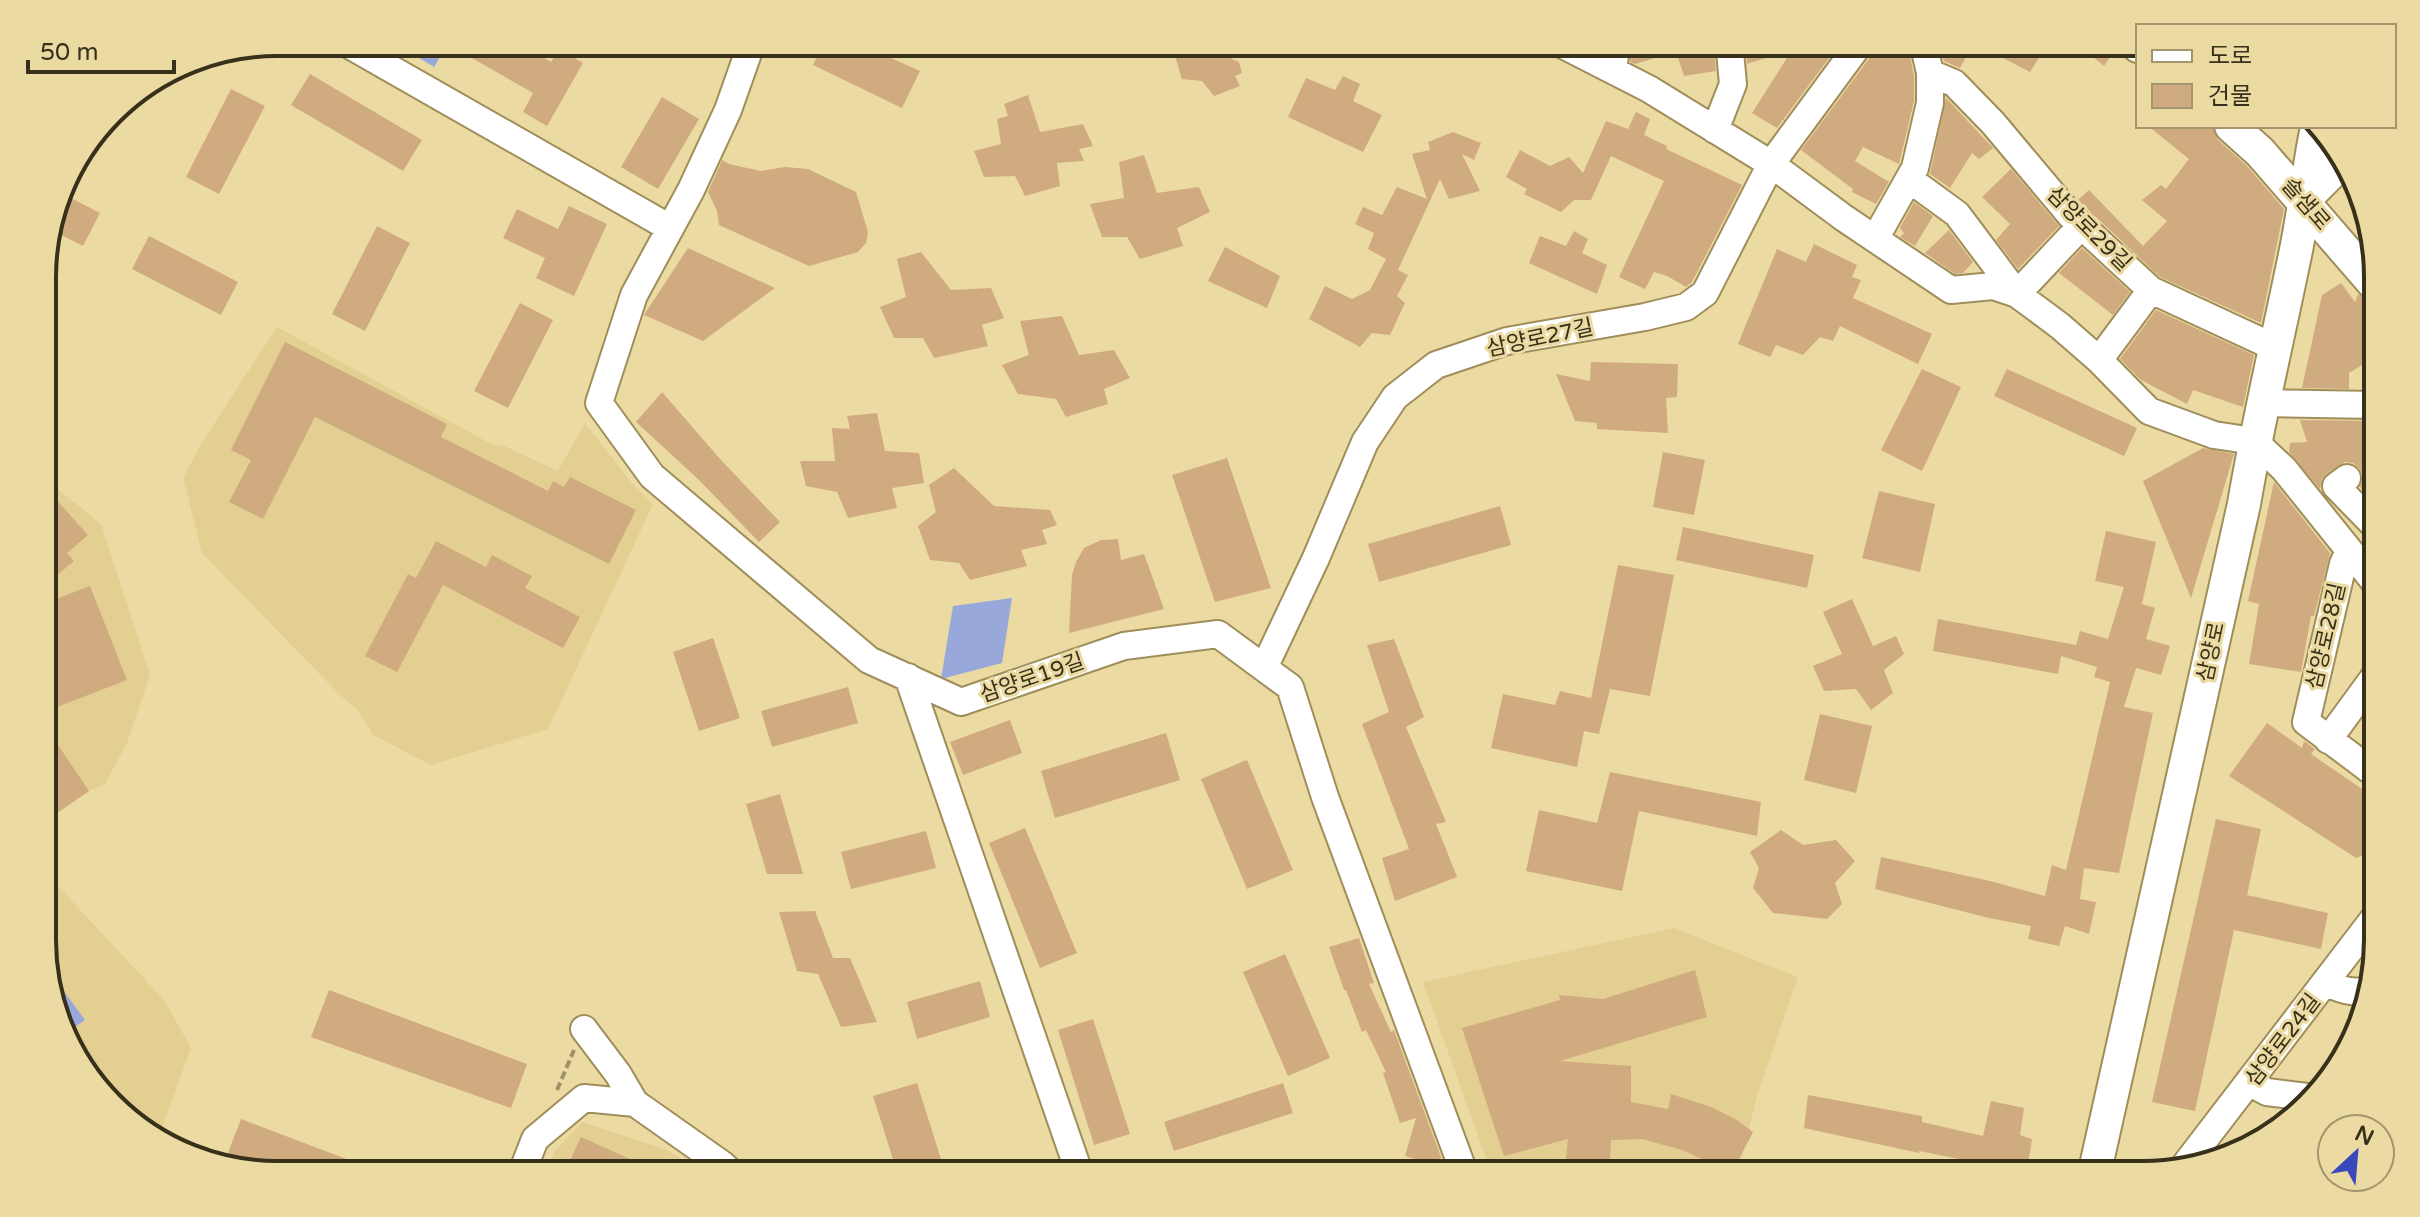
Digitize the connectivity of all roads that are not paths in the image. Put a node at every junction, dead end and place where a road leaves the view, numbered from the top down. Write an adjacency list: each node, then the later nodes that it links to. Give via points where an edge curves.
1 (369, 56): 18 (street)
2 (747, 56): 18 (street, 삼양로19길, via 728,110)
3 (1585, 56): 8 (street)
4 (1615, 56): 8 (street)
5 (1730, 56): 11 (street, via 1733,84)
6 (1851, 56): 13 (street, 삼양로27길)
7 (1926, 56): 9 (street)
8 (1613, 70): 11 (street)
9 (1930, 73): 15 (street, via 1930,103); 17 (street, 삼양로29길, via 1954,83)
10 (2233, 128): 16 (main road, 솔샘로)
11 (1715, 130): 13 (street)
12 (2315, 139): 16 (main road, 삼양로)
13 (1771, 164): 19 (street); 32 (street, 삼양로27길, via 1705,293 1686,307 1507,341 1436,365 1395,397 1365,442)
14 (2334, 167): 16 (street)
15 (1909, 179): 19 (street); 22 (street, via 1957,214)
16 (2305, 203): 20 (main road, 솔샘로); 23 (main road, 삼양로)
17 (2082, 225): 21 (street, 삼양로29길); 22 (street)
18 (670, 228): 33 (street, 삼양로19길, via 634,295 599,403 652,476 869,660)
19 (1875, 239): 22 (street, via 1951,290 1993,286)
20 (2364, 272)
21 (2151, 290): 23 (street, 삼양로29길); 24 (street)
22 (2017, 294): 24 (street)
23 (2276, 348): 25 (main road, 삼양로)
24 (2099, 360): 27 (street, via 2149,411 2214,435)
25 (2264, 403): 26 (street); 27 (main road, 삼양로)
26 (2364, 405)
27 (2254, 441): 30 (street, 삼양로28길, via 2284,469); 49 (main road, 삼양로)
28 (2347, 478): 29 (street, via 2336,486)
29 (2364, 515)
30 (2349, 550): 31 (street, 삼양로28길); 35 (street, 삼양로28길, via 2306,722)
31 (2364, 569)
32 (1264, 668): 33 (street, 삼양로19길, via 1218,634 1124,646 961,702); 48 (street, 삼양로19길, via 1290,687 1325,797)
33 (908, 677): 47 (street)
34 (2364, 691): 35 (street, 삼양로28길)
35 (2328, 740): 36 (street)
36 (2364, 766)
37 (2364, 932): 38 (street, 삼양로24길)
38 (2327, 982): 39 (street); 41 (street, 삼양로24길)
39 (2357, 992)
40 (584, 1029): 43 (street)
41 (2250, 1083): 42 (street, via 2267,1092); 44 (street, 삼양로24길)
42 (2299, 1096)
43 (635, 1103): 45 (street, via 584,1098 535,1139); 46 (street)
44 (2193, 1155)
45 (526, 1161)
46 (715, 1161)
47 (1075, 1161)
48 (1460, 1161)
49 (2097, 1161)

